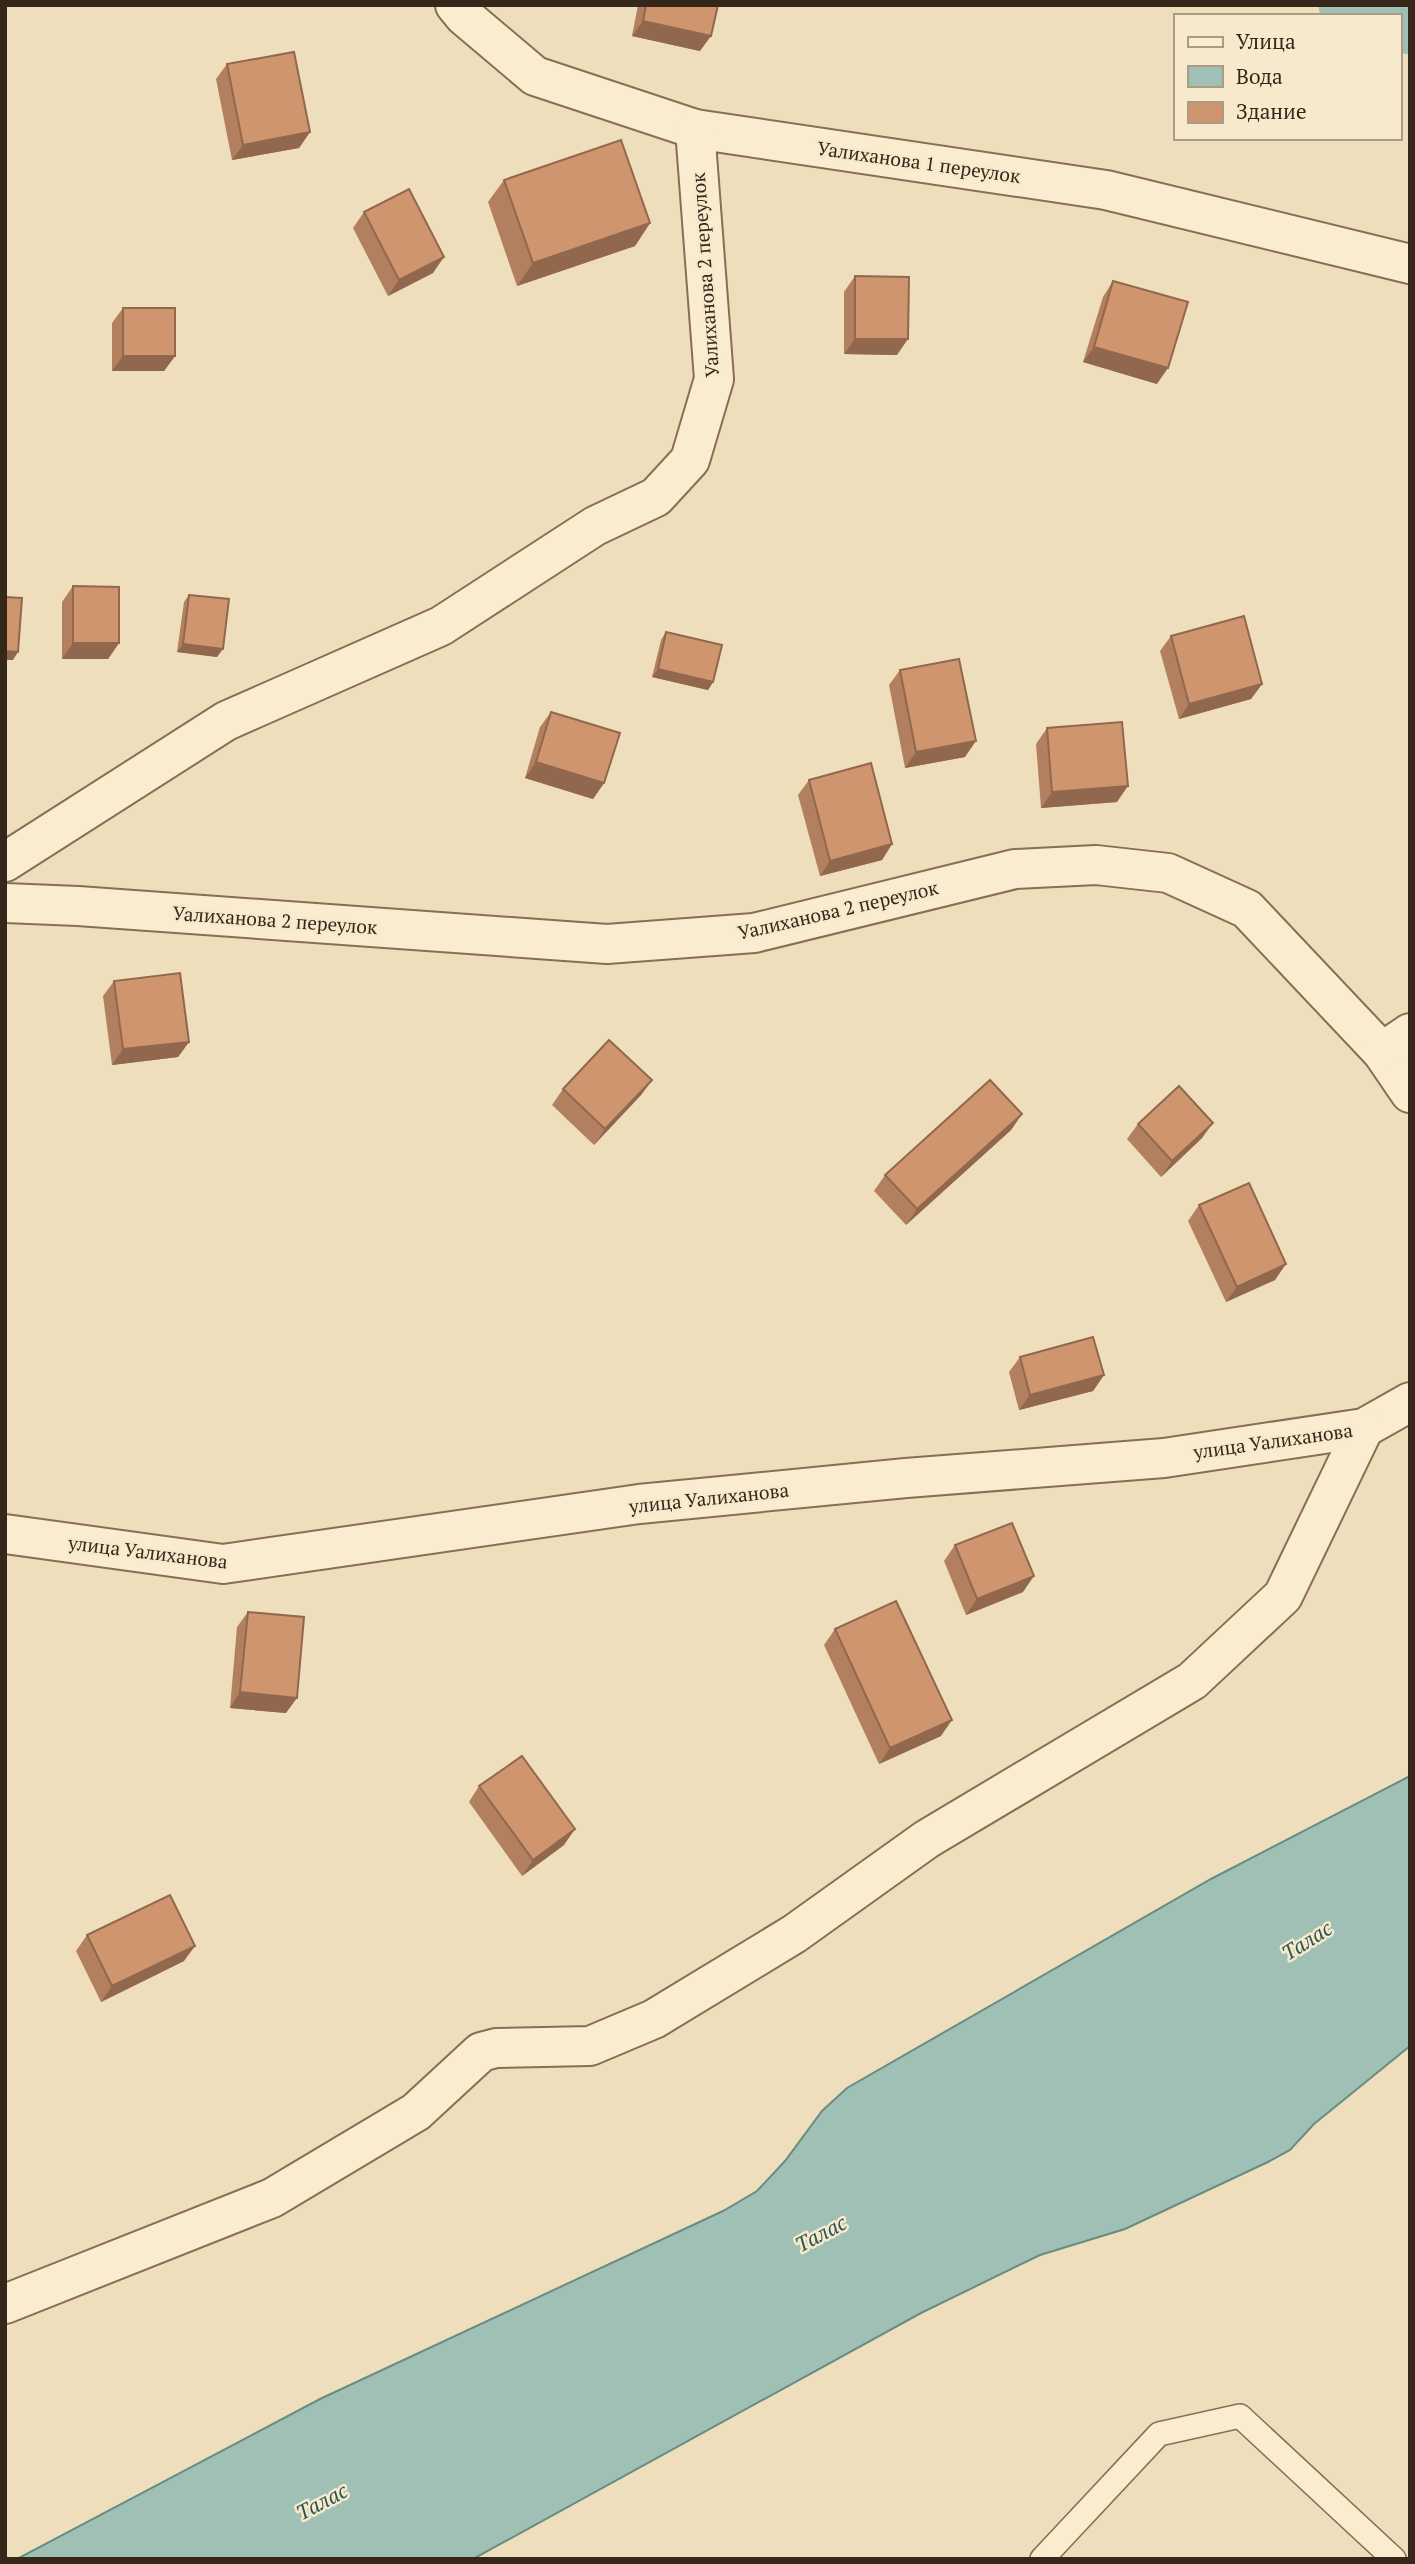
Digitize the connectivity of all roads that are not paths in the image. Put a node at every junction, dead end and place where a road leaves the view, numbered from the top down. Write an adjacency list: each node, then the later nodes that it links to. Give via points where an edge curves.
1 (455, 5): 2 (street, Уалиханова 1 переулок, via 535,76)
2 (695, 129): 3 (street, Уалиханова 1 переулок, via 1106,190); 4 (street, Уалиханова 2 переулок, via 714,379 690,460 656,497 595,526 441,626 226,721)
3 (1410, 264)
4 (5, 862)
5 (5, 903): 6 (street, Уалиханова 2 переулок, via 607,944 754,933 1015,869 1096,864 1168,873 1247,909)
6 (1396, 1043): 7 (street, Уалиханова 2 переулок)
7 (1410, 1093)
8 (1410, 1402): 9 (street, улица Уалиханова)
9 (1364, 1428): 10 (street, улица Уалиханова, via 1164,1458 639,1504 223,1564); 11 (street, via 1283,1596 1192,1681 927,1839 794,1934 654,2019 590,2046 481,2052 416,2112 272,2198)
10 (5, 1534)
11 (5, 2304)
12 (1042, 2559): 13 (lane, via 1159,2434 1240,2416)
13 (1394, 2559)

